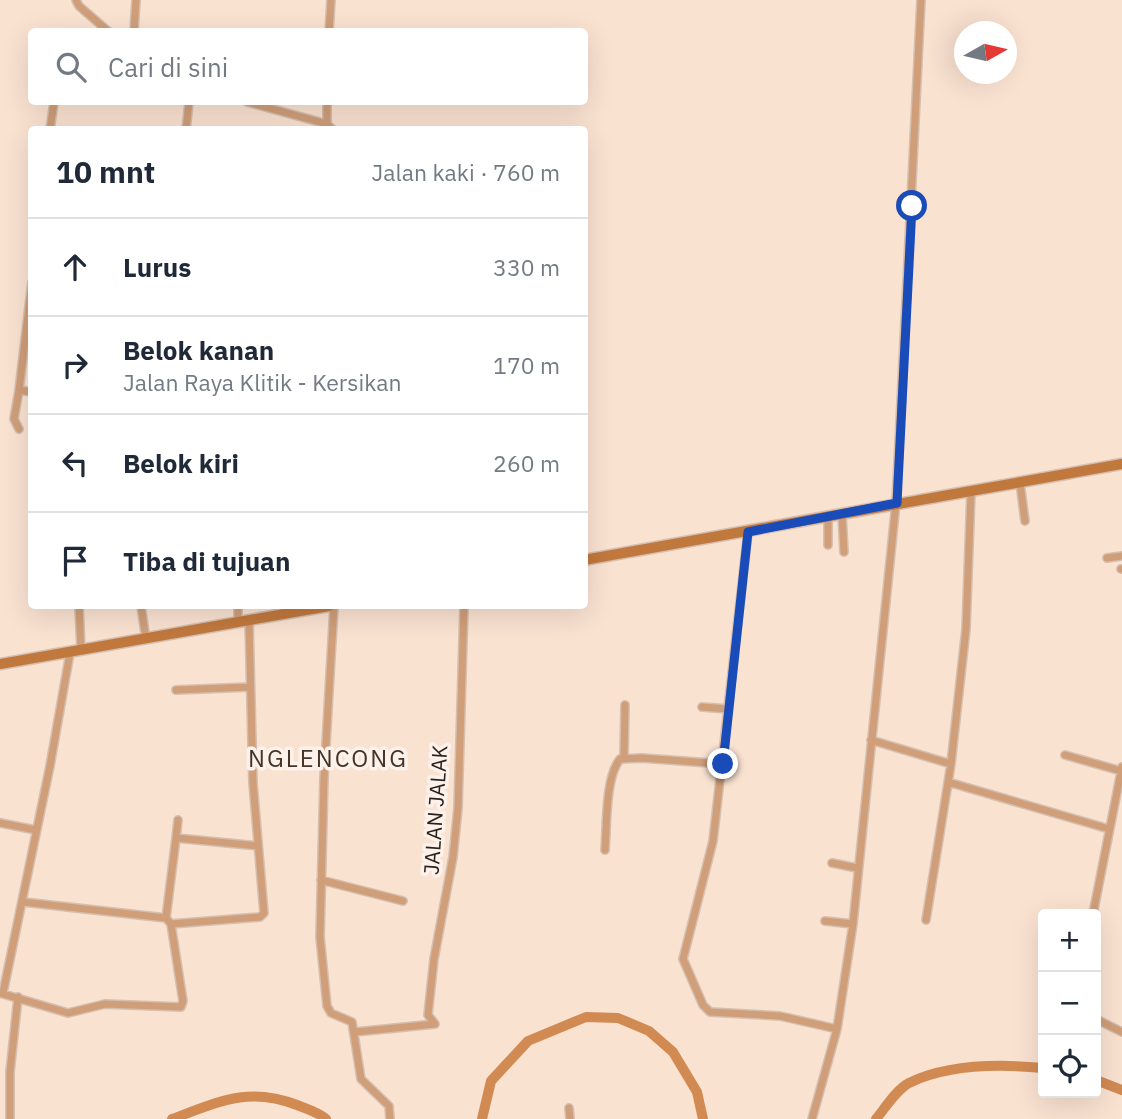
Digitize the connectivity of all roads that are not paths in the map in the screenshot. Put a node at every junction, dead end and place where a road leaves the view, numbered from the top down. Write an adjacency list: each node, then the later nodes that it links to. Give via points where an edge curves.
1 (76, 0): 5 (street)
2 (136, 0): 6 (street)
3 (331, 0): 7 (street)
4 (921, 0): 23 (street)
5 (104, 28)
6 (134, 28)
7 (329, 28)
8 (54, 105): 12 (street)
9 (189, 105): 13 (street)
10 (256, 105): 14 (street)
11 (327, 105): 15 (street)
12 (51, 126)
13 (186, 126)
14 (323, 126)
15 (329, 126)
16 (28, 315): 17 (street)
17 (19, 390): 18 (street); 19 (street, via 14,419)
18 (28, 391)
19 (19, 429)
20 (1122, 464): 21 (street)
21 (1020, 483): 22 (street); 26 (street)
22 (971, 492): 23 (street); 52 (street, via 965,629)
23 (897, 503): 24 (street); 48 (street)
24 (842, 514): 25 (street); 29 (street)
25 (828, 517): 27 (street); 28 (street)
26 (1025, 521)
27 (748, 532): 32 (street); 47 (street)
28 (828, 545)
29 (844, 552)
30 (1122, 556): 31 (street)
31 (1107, 558)
32 (588, 559)
33 (79, 609): 41 (street)
34 (141, 609): 40 (street)
35 (239, 609): 39 (street)
36 (313, 609): 39 (street)
37 (334, 609): 64 (street)
38 (464, 609): 76 (street, JALAN JALAK, via 458,808 428,1015 435,1024)
39 (243, 622): 40 (street); 43 (street)
40 (146, 639): 41 (street)
41 (75, 652): 42 (street); 58 (street)
42 (0, 664)
43 (250, 687): 44 (street); 60 (street)
44 (176, 690)
45 (625, 705): 50 (street)
46 (702, 707): 47 (street)
47 (728, 709): 51 (street)
48 (871, 740): 52 (street); 63 (street)
49 (1065, 755): 53 (street)
50 (624, 757): 51 (street); 61 (street, via 616,763 610,784)
51 (723, 764): 75 (street, via 713,841 684,966 710,1012 780,1016)
52 (951, 764): 54 (street)
53 (1121, 769): 57 (street)
54 (948, 782): 57 (street); 68 (street)
55 (178, 820): 59 (street)
56 (0, 823): 58 (street)
57 (1109, 829): 67 (street)
58 (36, 830): 66 (street)
59 (176, 838): 60 (street); 69 (street)
60 (258, 846): 69 (street, via 262,916)
61 (605, 850)
62 (832, 863): 63 (street)
63 (858, 868): 71 (street)
64 (321, 880): 65 (street); 76 (street, via 320,937 327,1006 331,1013 352,1022)
65 (403, 901)
66 (23, 902): 69 (street); 72 (street)
67 (1094, 909)
68 (926, 920)
69 (169, 921): 73 (street, via 181,1007 105,1004 68,1013)
70 (825, 921): 71 (street)
71 (853, 924): 75 (street)
72 (1, 993): 73 (street)
73 (18, 997): 79 (street)
74 (1101, 1022): 77 (street)
75 (836, 1029): 82 (street)
76 (355, 1032): 80 (street, via 361,1079 389,1106)
77 (1122, 1032)
78 (569, 1108): 81 (street)
79 (10, 1119)
80 (390, 1119)
81 (570, 1119)
82 (811, 1119)

